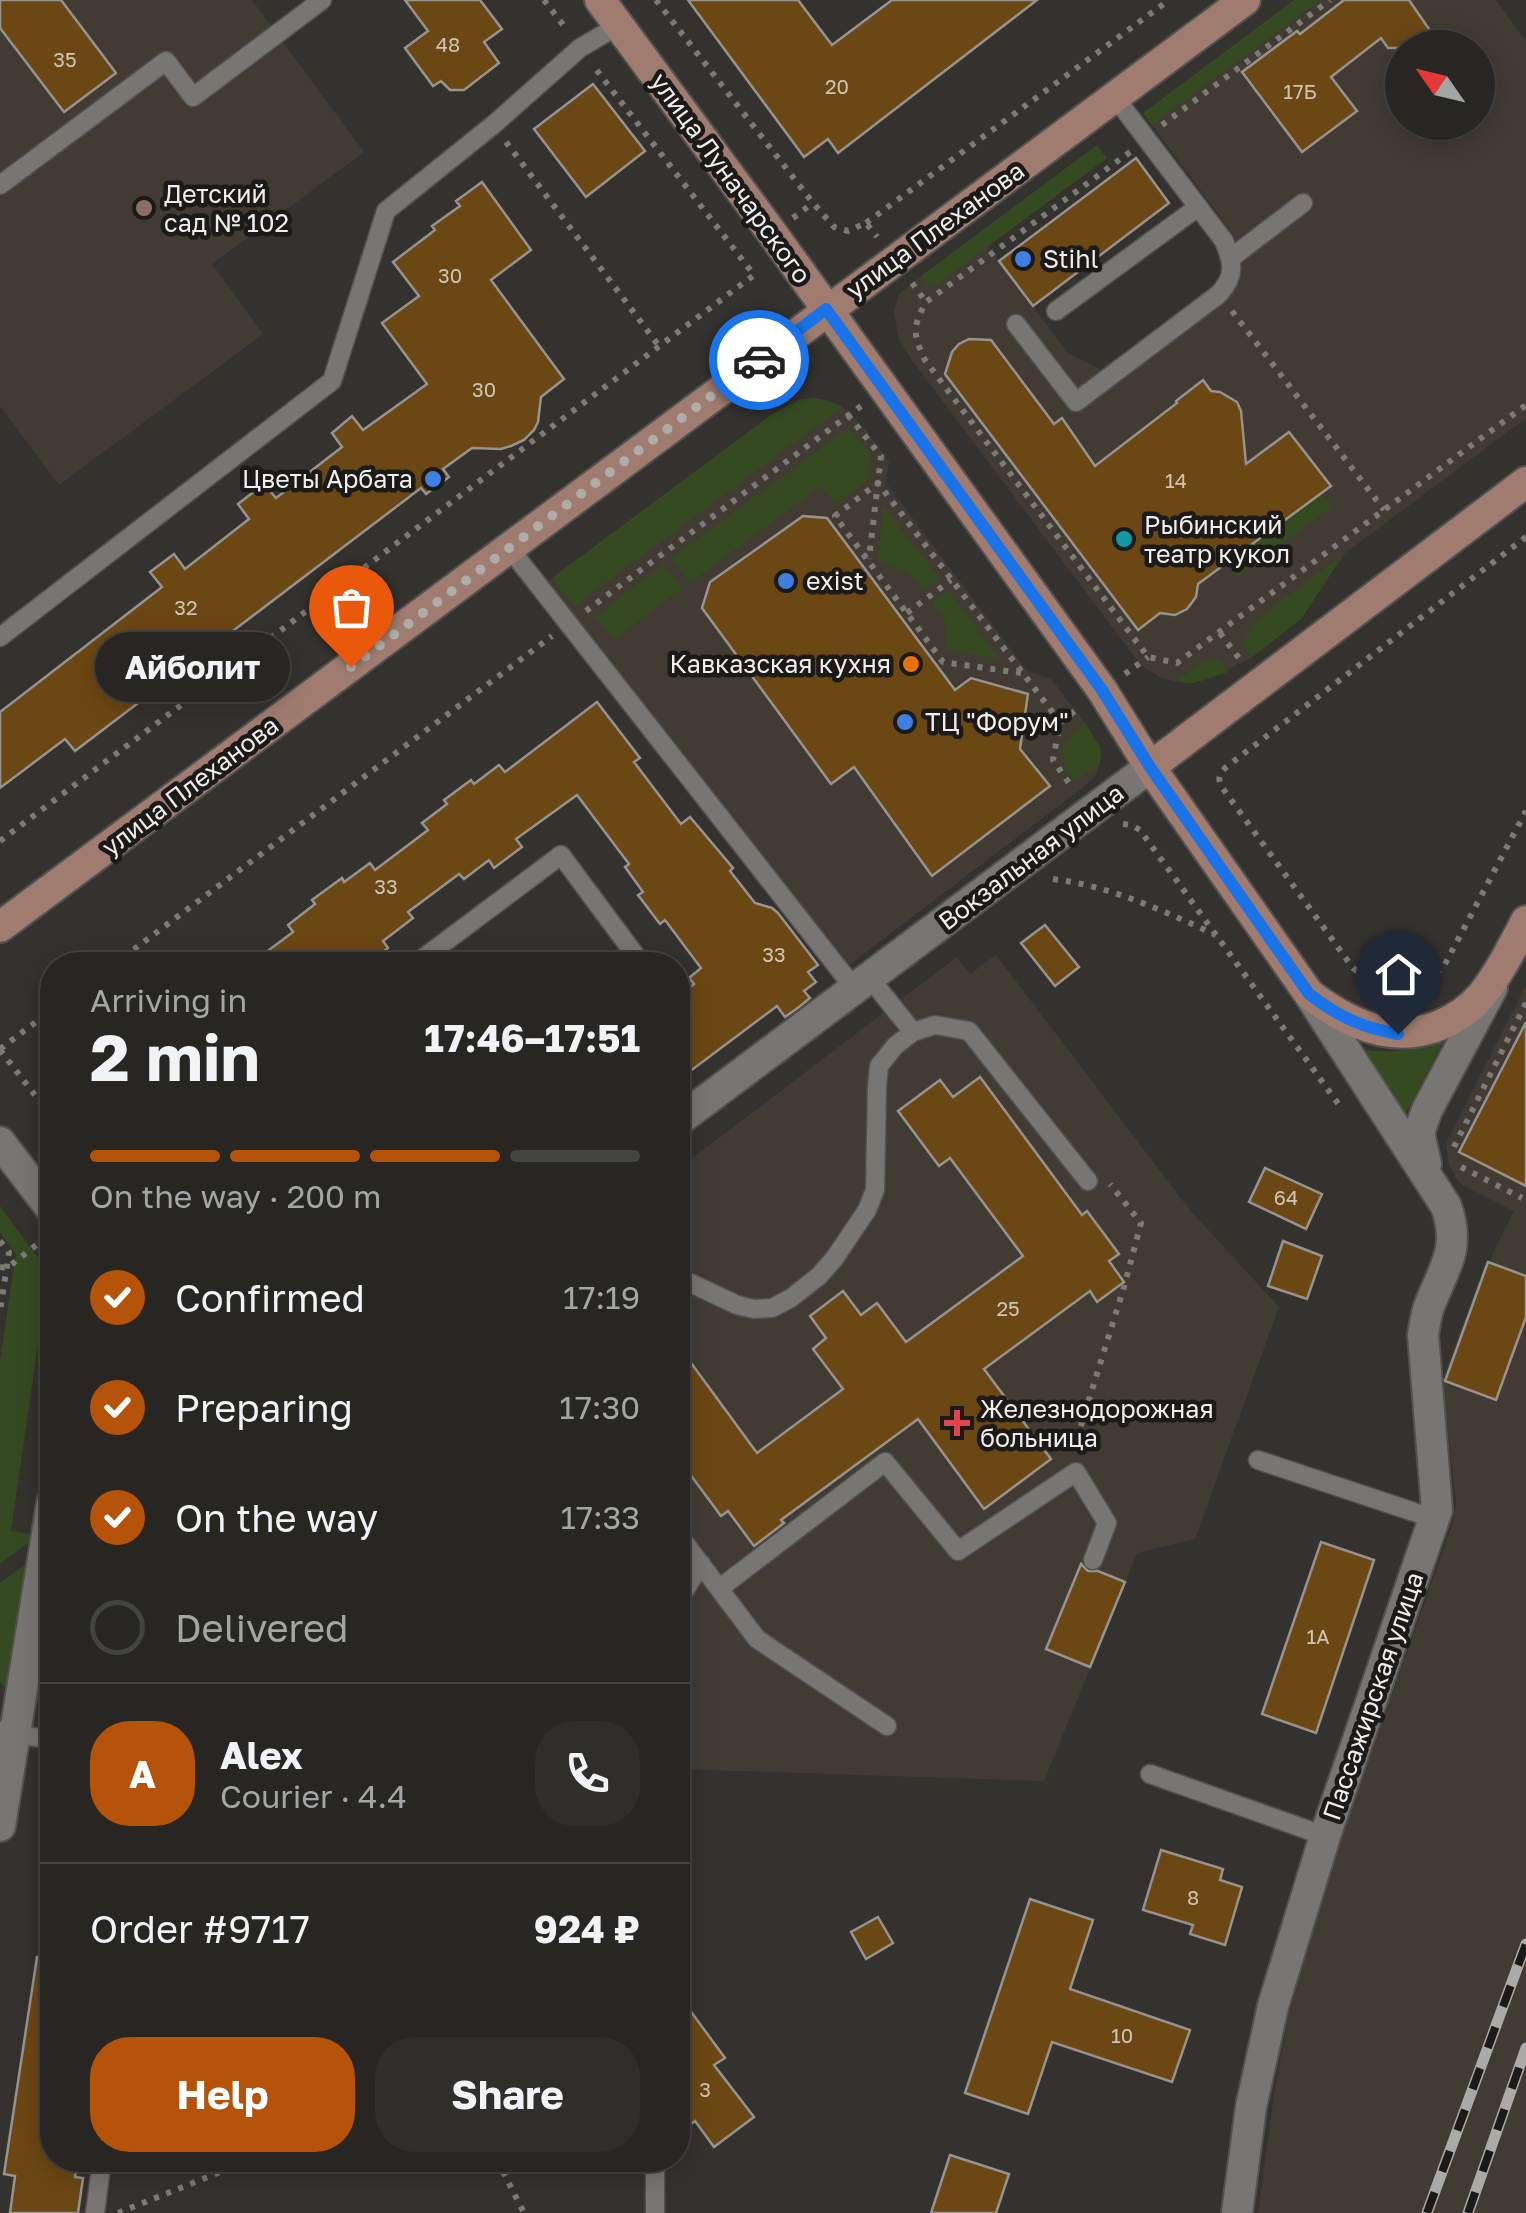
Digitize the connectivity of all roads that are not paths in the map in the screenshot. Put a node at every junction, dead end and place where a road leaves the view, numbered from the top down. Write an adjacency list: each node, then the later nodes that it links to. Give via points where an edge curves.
1 (322, 0): 6 (lane, via 193,97 166,61)
2 (600, 0): 4 (street, улица Луначарского)
3 (1245, 0): 5 (street, улица Плеханова)
4 (619, 25): 10 (street, улица Луначарского); 15 (lane, via 580,48 386,211 332,381)
5 (1114, 96): 8 (lane); 10 (street, улица Плеханова)
6 (0, 185)
7 (1303, 203): 9 (lane)
8 (1198, 206): 9 (lane); 11 (lane)
9 (1231, 258): 12 (lane, via 1230,282 1219,294 1076,402)
10 (826, 309): 14 (street, улица Плеханова); 16 (street, улица Луначарского, via 1102,690)
11 (1056, 311)
12 (1016, 324)
13 (1526, 482): 16 (street, Вокзальная улица)
14 (510, 548): 18 (street, улица Плеханова); 22 (lane)
15 (0, 638)
16 (1150, 767): 22 (street, Вокзальная улица); 23 (street, улица Луначарского)
17 (1526, 921): 19 (street)
18 (0, 927)
19 (1512, 950): 23 (street, via 1467,1010 1424,1031 1373,1030); 28 (street, via 1427,1110 1419,1133)
20 (431, 952): 21 (lane, via 561,855)
21 (633, 952)
22 (861, 982): 24 (lane); 25 (street, Вокзальная улица)
23 (1309, 994): 28 (street)
24 (913, 1032): 27 (lane, via 935,1024 969,1031); 30 (lane, via 880,1066 875,1190 819,1276 772,1308 754,1310)
25 (690, 1110)
26 (0, 1142): 29 (street)
27 (1094, 1176)
28 (1430, 1181): 32 (street, Пассажирская улица, via 1454,1232 1423,1334)
29 (40, 1194)
30 (690, 1283)
31 (1258, 1460): 32 (lane)
32 (1434, 1519): 44 (street, Пассажирская улица)
33 (690, 1550): 35 (lane)
34 (1093, 1560): 37 (lane, via 1107,1523 1076,1472 958,1551 885,1462)
35 (701, 1564): 36 (lane); 37 (lane)
36 (690, 1582)
37 (720, 1588): 39 (lane, via 758,1639)
38 (40, 1613): 40 (street)
39 (887, 1726)
40 (7, 1732): 41 (lane); 43 (street)
41 (40, 1738)
42 (1150, 1774): 44 (lane)
43 (0, 1826)
44 (1325, 1836): 49 (street, Пассажирская улица, via 1273,2006)
45 (100, 2172): 47 (lane)
46 (654, 2172): 48 (lane)
47 (95, 2213)
48 (655, 2213)
49 (1236, 2213)

